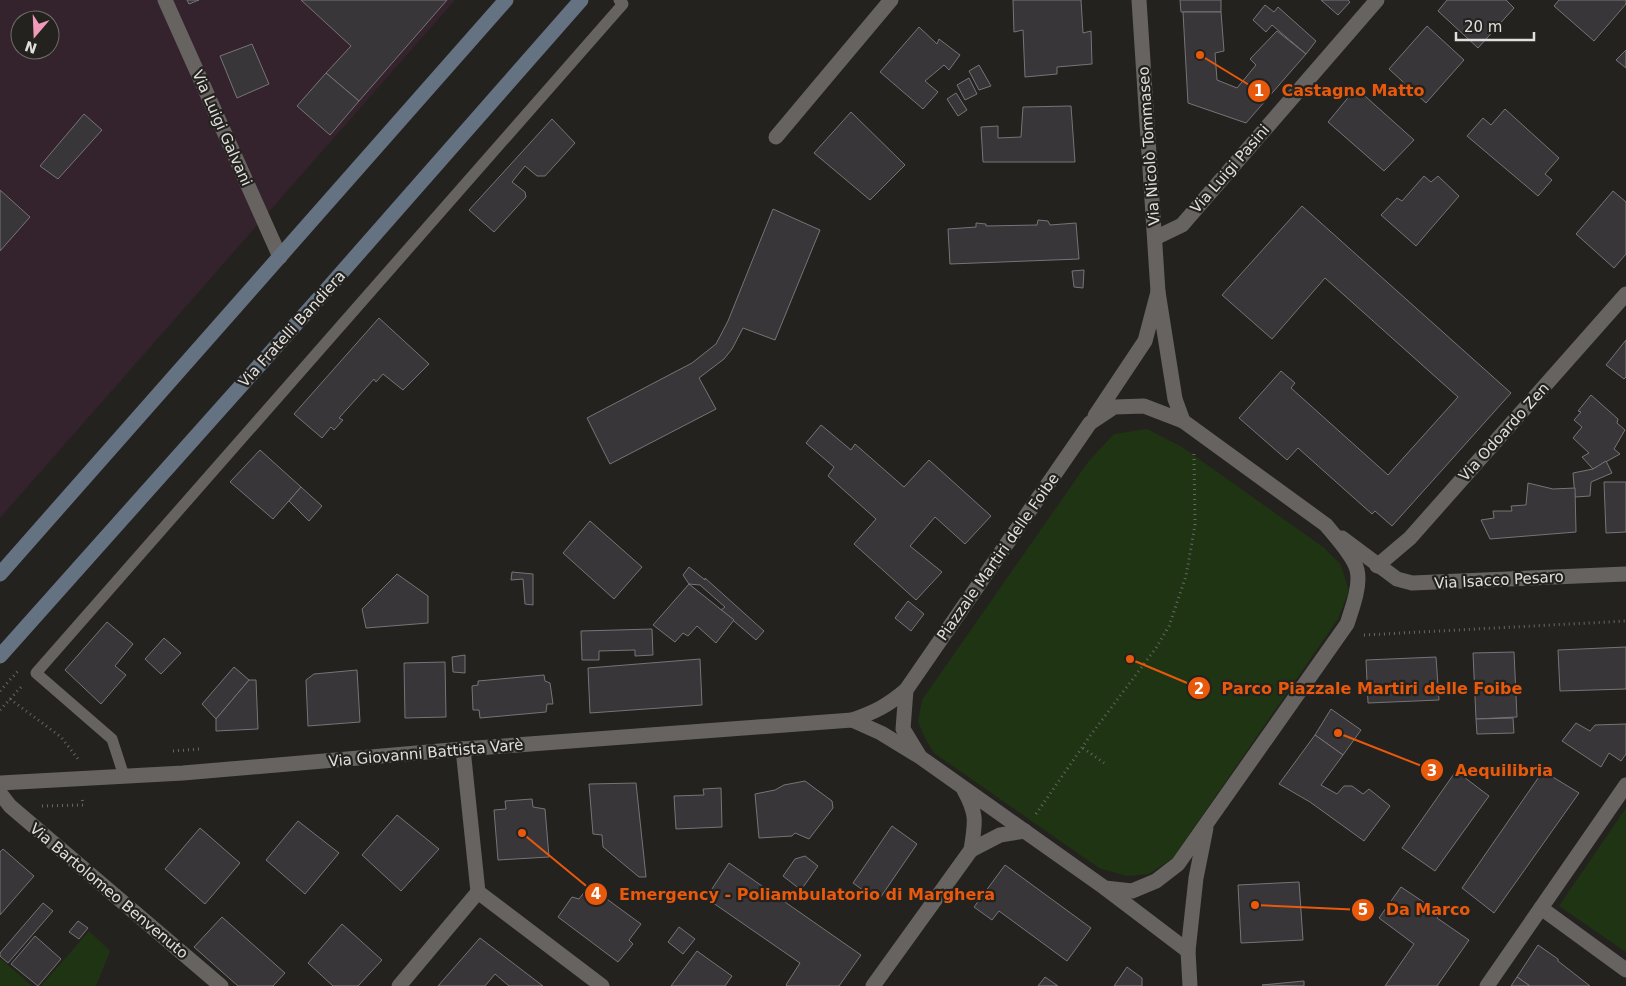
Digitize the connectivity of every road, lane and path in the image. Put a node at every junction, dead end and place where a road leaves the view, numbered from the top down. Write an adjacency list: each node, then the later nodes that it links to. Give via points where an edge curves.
1 (165, 0): 10 (street, Via Luigi Galvani)
2 (506, 0): 10 (main road)
3 (581, 0): 21 (main road, Via Fratelli Bandiera)
4 (618, 0): 22 (lane, via 623,4)
5 (891, 0): 8 (street)
6 (1139, 0): 9 (street, Via Nicolò Tommaseo)
7 (1377, 0): 9 (street, Via Luigi Pasini, via 1182,225)
8 (776, 137)
9 (1155, 238): 11 (street, Via Nicolò Tommaseo)
10 (280, 257): 17 (main road)
11 (1158, 292): 13 (street, Piazzale Martiri delle Foibe, via 1144,341); 14 (street, via 1175,399)
12 (1626, 294): 16 (street, Via Odoardo Zen, via 1410,538)
13 (1090, 423): 14 (street, Piazzale Martiri delle Foibe, via 1114,407 1144,406); 23 (street, Piazzale Martiri delle Foibe)
14 (1188, 424): 15 (street, Piazzale Martiri delle Foibe); 27 (path, via 1195,525 1186,576 1169,626 1156,648)
15 (1326, 525): 16 (street, Piazzale Martiri delle Foibe); 20 (street, Piazzale Martiri delle Foibe, via 1345,548 1357,570 1356,597 1347,624)
16 (1377, 566): 18 (street, Via Isacco Pesaro, via 1397,579 1412,583)
17 (0, 574)
18 (1626, 574)
19 (1626, 621): 20 (path)
20 (1338, 636): 40 (street, Piazzale Martiri delle Foibe)
21 (0, 656)
22 (36, 673): 24 (path); 32 (lane, via 112,739)
23 (906, 690): 26 (street, Piazzale Martiri delle Foibe, via 890,704); 29 (street, Piazzale Martiri delle Foibe, via 903,729)
24 (10, 699): 25 (path); 30 (path, via 61,737)
25 (0, 710)
26 (852, 720): 28 (street, Via Giovanni Battista Varè); 29 (street, Piazzale Martiri delle Foibe)
27 (1083, 748): 31 (path); 41 (path)
28 (463, 749): 32 (street, Via Giovanni Battista Varè); 44 (street)
29 (920, 756): 35 (street, Piazzale Martiri delle Foibe)
30 (78, 759)
31 (1104, 763)
32 (124, 776): 33 (street, Via Giovanni Battista Varè)
33 (0, 783)
34 (1626, 785): 45 (street)
35 (962, 787): 41 (street, Piazzale Martiri delle Foibe); 42 (street, Piazzale Martiri delle Foibe, via 972,805 975,821)
36 (0, 794): 39 (street, Via Bartolomeo Benvenuto)
37 (82, 805): 38 (path)
38 (42, 806)
39 (5, 811): 48 (street, Via Bartolomeo Benvenuto)
40 (1207, 821): 43 (street, Piazzale Martiri delle Foibe, via 1178,864 1156,881 1132,891); 46 (street, Piazzale Martiri delle Foibe, via 1196,878)
41 (1024, 831): 42 (street, via 1000,835); 43 (street, Piazzale Martiri delle Foibe)
42 (971, 850): 51 (street)
43 (1105, 888): 46 (street, Piazzale Martiri delle Foibe)
44 (478, 892): 49 (street); 50 (street)
45 (1541, 908): 47 (street); 53 (street)
46 (1188, 951): 52 (street)
47 (1626, 970)
48 (221, 986)
49 (399, 986)
50 (602, 986)
51 (873, 986)
52 (1190, 986)
53 (1487, 986)

